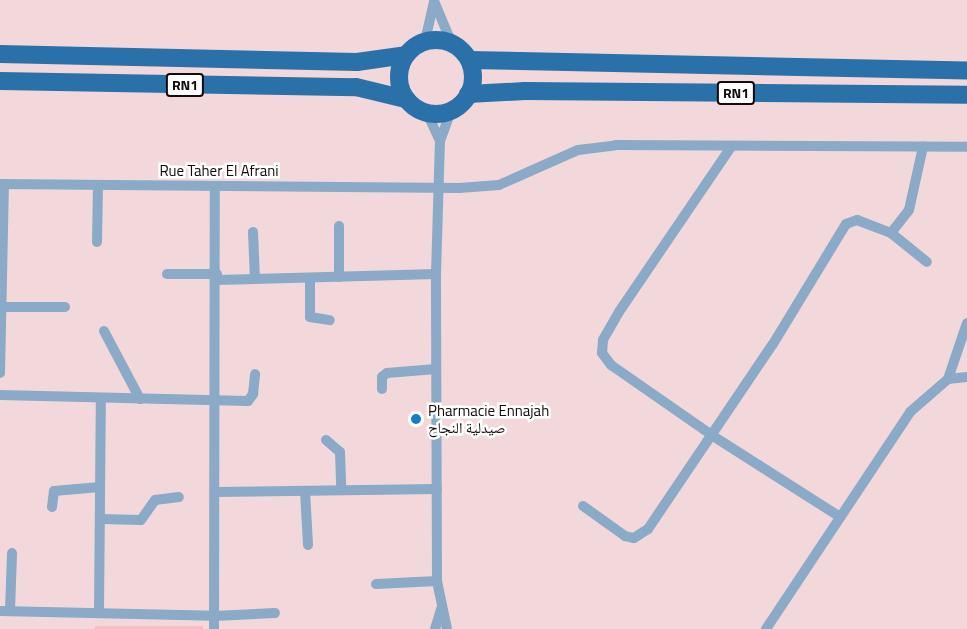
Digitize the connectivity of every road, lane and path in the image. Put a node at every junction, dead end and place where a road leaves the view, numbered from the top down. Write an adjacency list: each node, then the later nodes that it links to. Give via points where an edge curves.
1 (434, 1): 2 (street); 3 (street)
2 (425, 41): 3 (highway); 5 (highway, RN1)
3 (452, 44): 6 (highway)
4 (0, 54): 5 (highway, RN1, via 357,62)
5 (406, 55): 11 (highway, via 399,72)
6 (469, 60): 7 (highway, RN1); 9 (highway, via 473,77)
7 (967, 70)
8 (0, 81): 11 (highway, RN1, via 356,87)
9 (468, 94): 10 (highway, RN1, via 525,91); 12 (highway)
10 (967, 95)
11 (406, 99): 13 (highway, RN1)
12 (451, 111): 13 (highway); 14 (street)
13 (427, 113): 14 (street)
14 (440, 141): 21 (street)
15 (731, 147): 16 (street, Rue Taher El Afrani); 21 (street, Rue Taher El Afrani, via 650,143 584,148 499,185); 49 (street, via 619,312 601,347 611,365)
16 (923, 147): 17 (street, Rue Taher El Afrani); 24 (street, via 909,210)
17 (967, 147)
18 (2, 184): 19 (street, Rue Taher El Afrani); 29 (street)
19 (98, 185): 20 (street, Rue Taher El Afrani); 25 (street)
20 (215, 186): 21 (street, Rue Taher El Afrani); 30 (street)
21 (439, 188): 28 (street)
22 (339, 226): 31 (street)
23 (253, 232): 33 (street)
24 (891, 233): 26 (street); 49 (street, via 857,219 843,228)
25 (97, 242)
26 (927, 262)
27 (167, 274): 30 (street)
28 (435, 274): 31 (street); 39 (street)
29 (2, 275): 34 (street)
30 (217, 277): 33 (street); 48 (street)
31 (339, 277): 32 (street)
32 (310, 278): 33 (street); 36 (street, via 310,318)
33 (255, 279)
34 (3, 307): 35 (street); 40 (street)
35 (65, 307)
36 (330, 320)
37 (967, 323): 43 (street)
38 (104, 331): 47 (street)
39 (436, 369): 44 (street, via 387,373); 53 (street)
40 (0, 373)
41 (255, 374): 48 (street, via 250,400)
42 (967, 377): 43 (street)
43 (948, 379): 59 (street, via 910,412)
44 (382, 389)
45 (0, 395): 46 (street)
46 (101, 398): 47 (street); 51 (street)
47 (140, 399): 48 (street)
48 (214, 399): 55 (street)
49 (713, 436): 58 (street, via 659,515 641,534 625,536); 59 (street)
50 (326, 440): 52 (street, via 340,452)
51 (100, 487): 57 (street, via 55,491); 60 (street)
52 (341, 489): 53 (street); 54 (street)
53 (437, 489): 63 (street)
54 (305, 491): 55 (street); 61 (street)
55 (215, 492): 69 (street)
56 (179, 497): 60 (street, via 154,500 141,520)
57 (52, 507)
58 (583, 507)
59 (840, 517): 73 (street)
60 (100, 519): 67 (street)
61 (308, 545)
62 (12, 552): 66 (street)
63 (437, 581): 64 (street); 65 (street)
64 (375, 584)
65 (441, 609): 71 (street); 72 (street)
66 (5, 611): 67 (street)
67 (99, 611): 69 (street)
68 (275, 613): 69 (street)
69 (214, 616): 70 (street)
70 (214, 629)
71 (435, 629)
72 (447, 629)
73 (766, 629)

